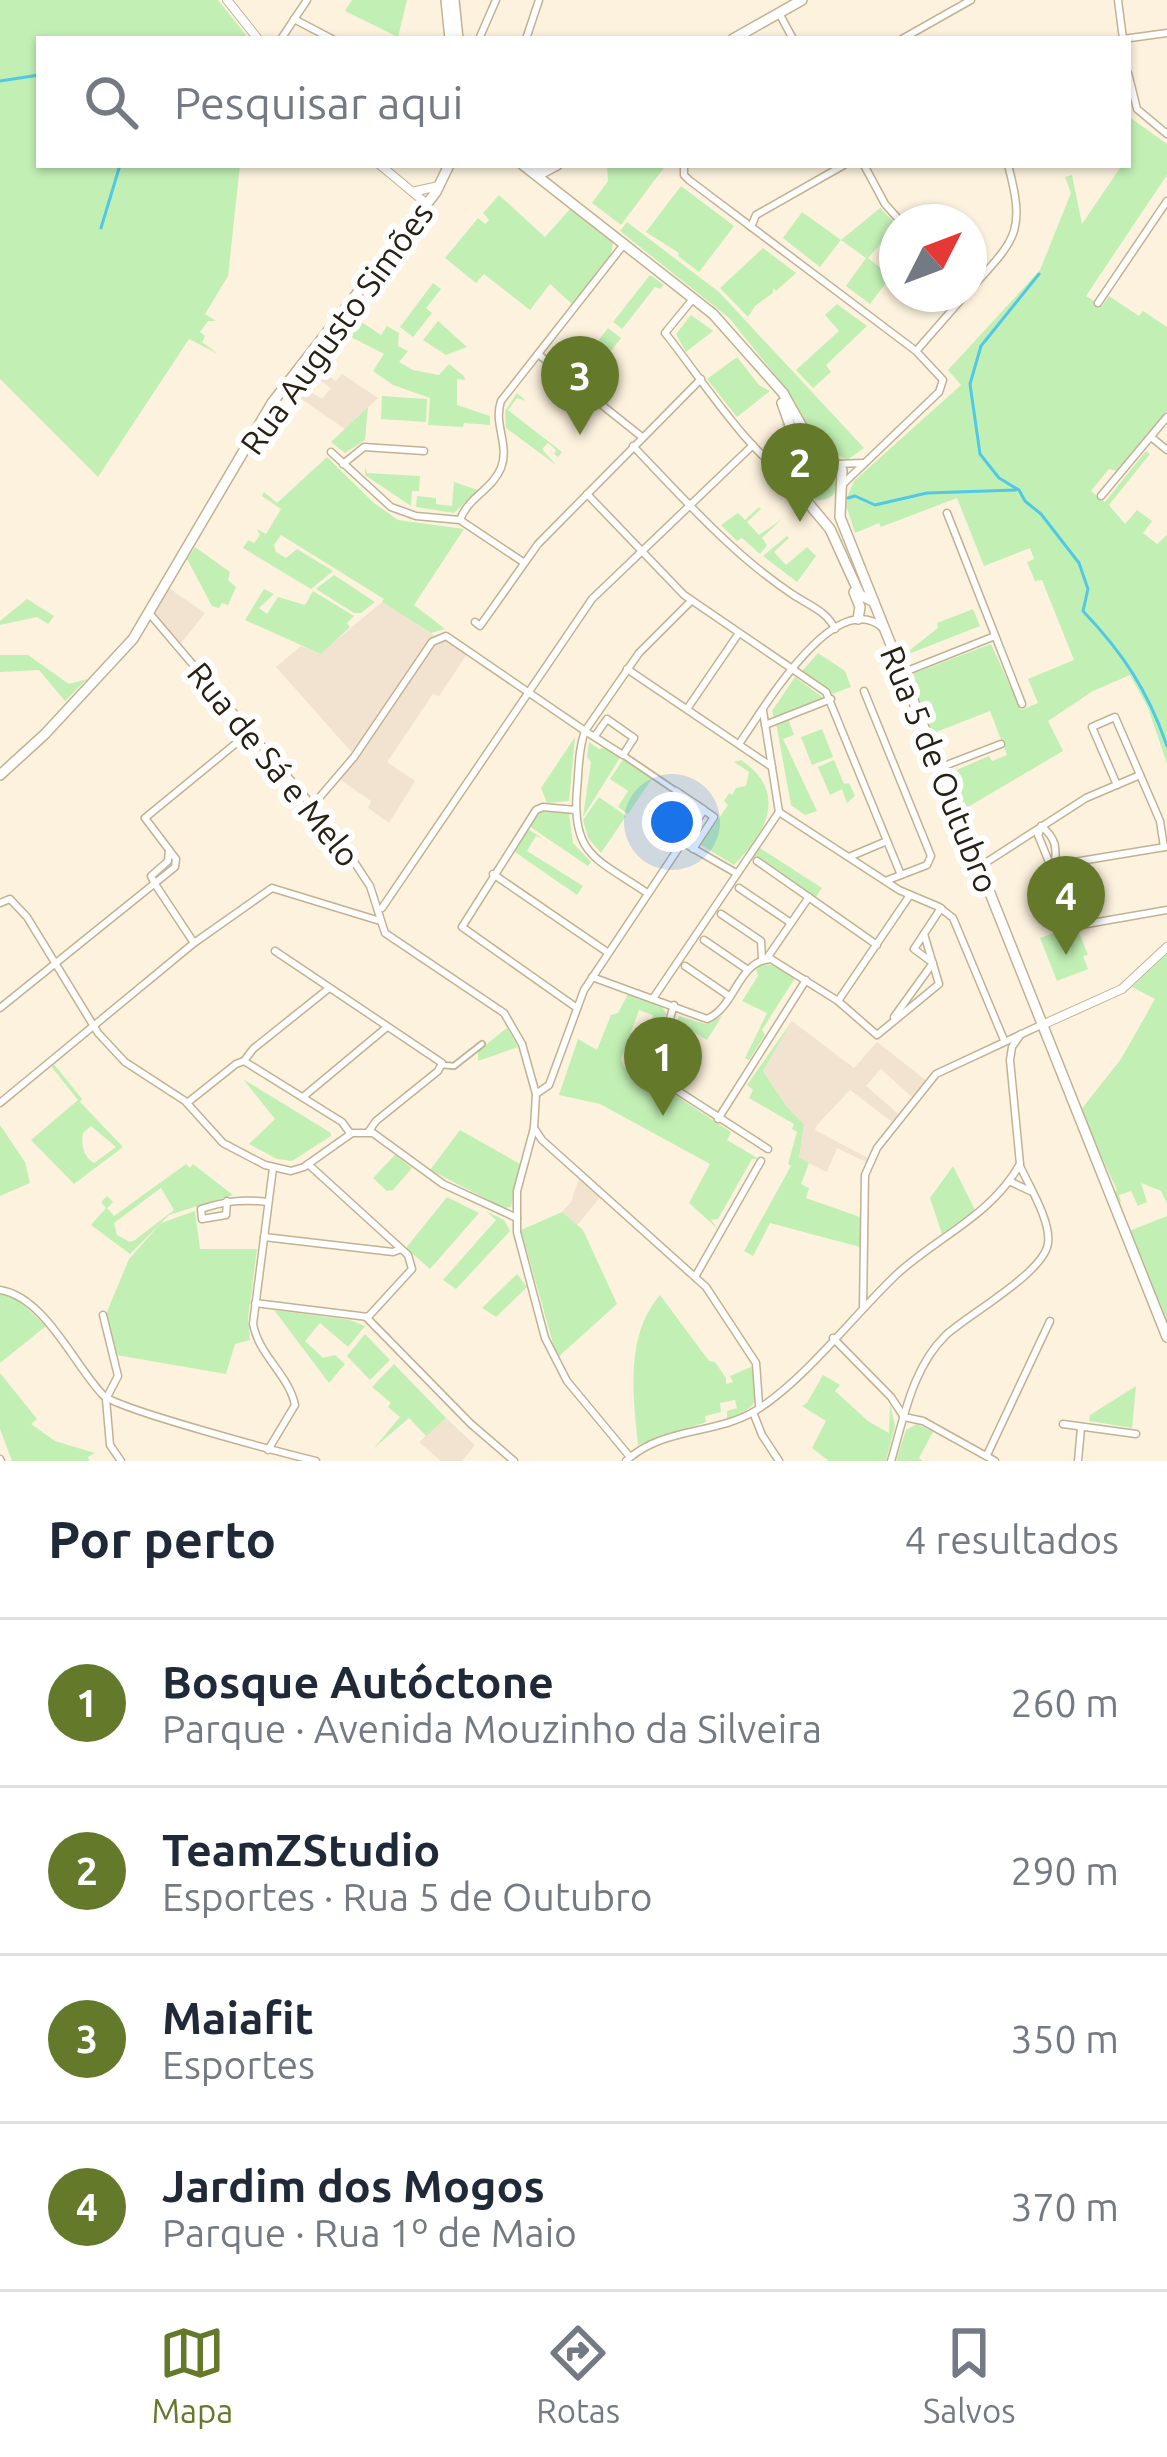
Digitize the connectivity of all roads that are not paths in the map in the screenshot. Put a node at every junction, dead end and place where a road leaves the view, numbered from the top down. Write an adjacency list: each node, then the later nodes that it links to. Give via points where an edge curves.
1 (227, 0): 12 (street)
2 (307, 0): 10 (street)
3 (450, 0): 15 (main road)
4 (496, 0): 16 (street)
5 (539, 0): 17 (street)
6 (801, 0): 9 (main road)
7 (971, 0): 20 (street)
8 (1118, 0): 21 (street)
9 (778, 13): 18 (main road); 19 (street)
10 (294, 20): 13 (street); 14 (street)
11 (1167, 33): 22 (street)
12 (256, 36)
13 (283, 36)
14 (323, 36)
15 (454, 36)
16 (480, 36)
17 (527, 36)
18 (738, 36)
19 (791, 36)
20 (907, 36)
21 (1123, 36)
22 (1131, 38)
23 (1131, 85): 24 (street, via 1137,109)
24 (1167, 134)
25 (384, 168): 34 (street)
26 (448, 168): 33 (main road, Rua Augusto Simões)
27 (527, 168): 35 (main road)
28 (556, 168): 35 (main road)
29 (685, 168): 39 (street, via 687,179)
30 (839, 168): 39 (street)
31 (866, 168): 38 (street)
32 (1010, 168): 41 (street, via 1017,227)
33 (439, 186): 34 (street); 37 (main road, Rua Augusto Simões)
34 (416, 191): 37 (street)
35 (558, 191): 40 (main road)
36 (1167, 201): 43 (street)
37 (427, 204): 76 (main road, Rua Augusto Simões, via 272,404)
38 (885, 204)
39 (751, 226): 45 (street)
40 (625, 243): 42 (main road); 46 (street)
41 (987, 269)
42 (694, 297): 47 (street, via 665,333); 48 (main road)
43 (1098, 303)
44 (949, 312): 45 (street)
45 (916, 351): 58 (street, via 944,386)
46 (538, 355): 50 (street); 70 (street, via 500,404 501,468)
47 (701, 379): 50 (street); 52 (street)
48 (776, 387): 57 (main road); 61 (main road)
49 (1167, 417): 51 (street)
50 (642, 437): 53 (street)
51 (1151, 437): 54 (street); 65 (street)
52 (753, 445): 62 (street); 68 (street)
53 (633, 446): 64 (street); 68 (street)
54 (1167, 450)
55 (424, 451): 59 (street, via 364,447)
56 (331, 452): 59 (street)
57 (823, 457): 60 (main road); 61 (main road)
58 (862, 463): 60 (street); 63 (street)
59 (344, 464): 70 (street, via 402,512)
60 (837, 464): 63 (main road)
61 (802, 465): 62 (main road)
62 (796, 479): 67 (main road, Rua 5 de Outubro)
63 (844, 483): 66 (main road)
64 (587, 494): 71 (street); 72 (street)
65 (1101, 496)
66 (838, 497): 67 (main road, via 822,505); 75 (main road, Rua 5 de Outubro)
67 (805, 499): 73 (main road, Rua 5 de Outubro, via 828,525)
68 (688, 504): 71 (street); 79 (street)
69 (947, 513): 82 (street)
70 (460, 520): 72 (street)
71 (640, 550): 74 (street); 86 (street, via 592,599)
72 (523, 562): 78 (street, via 480,626)
73 (849, 575): 75 (main road, Rua 5 de Outubro); 77 (main road)
74 (691, 601): 81 (street); 83 (street)
75 (874, 602): 77 (street); 80 (main road, Rua 5 de Outubro)
76 (150, 614): 93 (street, Rua de Sá e Melo); 101 (main road, Rua Augusto Simões, via 117,659)
77 (861, 619): 79 (street); 80 (street)
78 (475, 622)
79 (835, 629): 84 (street)
80 (885, 631): 85 (main road, Rua 5 de Outubro)
81 (739, 632): 84 (street); 90 (street)
82 (995, 636): 85 (street); 89 (street)
83 (627, 669): 90 (street); 94 (street)
84 (792, 669): 88 (street); 91 (street)
85 (902, 673): 100 (main road, Rua 5 de Outubro)
86 (528, 691): 94 (street); 105 (street, via 438,637); 130 (street)
87 (863, 692): 120 (street, via 931,856)
88 (831, 699): 92 (street); 110 (street)
89 (1022, 704)
90 (687, 709): 96 (street)
91 (763, 711): 92 (street); 96 (street)
92 (765, 725): 99 (street)
93 (251, 731): 105 (street, Rua de Sá e Melo); 122 (street, via 145,818 177,865)
94 (585, 731): 95 (street); 106 (street)
95 (595, 736): 98 (street); 98 (street, via 607,719 634,738)
96 (739, 744): 99 (street)
97 (1000, 744): 100 (street)
98 (623, 755): 104 (street)
99 (772, 767): 108 (street)
100 (939, 768): 117 (main road, Rua 5 de Outubro)
101 (0, 775)
102 (1140, 775): 103 (street); 103 (street, via 1115,717 1103,722 1092,727); 112 (street)
103 (1117, 785): 109 (street)
104 (676, 791): 107 (street)
105 (313, 805): 130 (street, Rua de Sá e Melo)
106 (575, 810): 119 (street, via 537,809); 124 (street, via 589,852)
107 (704, 810): 111 (street); 113 (street, via 714,817)
108 (779, 812): 114 (street); 118 (street)
109 (1041, 826): 116 (street); 117 (street)
110 (887, 841): 114 (street); 120 (street)
111 (682, 842): 113 (street); 124 (street)
112 (1166, 847): 116 (street)
113 (693, 848): 118 (street)
114 (849, 857): 121 (street)
115 (757, 862): 126 (street)
116 (1056, 866): 129 (street, via 1075,926)
117 (979, 867): 156 (main road, Rua 5 de Outubro)
118 (737, 873): 150 (street)
119 (493, 874): 140 (street); 154 (street, via 463,922 465,933)
120 (901, 875): 121 (street)
121 (886, 881): 125 (street)
122 (155, 884): 136 (street); 142 (street)
123 (739, 887): 133 (street)
124 (647, 893): 140 (street)
125 (910, 894): 128 (street); 137 (street)
126 (808, 897): 133 (street); 137 (street)
127 (2, 902): 142 (street, via 14,901)
128 (941, 908): 134 (street); 160 (street, via 959,927)
129 (1167, 910)
130 (380, 911): 132 (street, Rua de Sá e Melo)
131 (721, 914): 141 (street, via 761,941)
132 (380, 921): 136 (street, via 275,887); 164 (street, via 387,936 506,1016)
133 (791, 923): 141 (street)
134 (924, 934): 143 (street); 143 (street, via 914,951)
135 (704, 940): 145 (street)
136 (194, 943): 158 (street)
137 (877, 945): 151 (street)
138 (1167, 946): 156 (street, via 1122,989)
139 (275, 951): 148 (street)
140 (607, 952): 146 (street)
141 (766, 958): 145 (street); 147 (street)
142 (55, 963): 153 (street); 158 (street)
143 (933, 963): 155 (street); 155 (street, via 938,986)
144 (685, 966): 149 (street)
145 (748, 970): 149 (street)
146 (592, 976): 150 (street); 154 (street)
147 (806, 980): 151 (street); 168 (street)
148 (329, 988): 157 (street); 162 (street)
149 (730, 996): 152 (street, via 707,1019)
150 (654, 997): 152 (street)
151 (838, 1001): 155 (street, via 877,1035)
152 (674, 1006): 168 (street, via 658,1074)
153 (0, 1008)
154 (577, 1008): 164 (street, via 549,1085)
155 (889, 1025)
156 (1041, 1025): 159 (street); 191 (main road, Rua 5 de Outubro)
157 (388, 1026): 163 (street); 165 (street)
158 (94, 1027): 166 (street); 167 (street, via 125,1062)
159 (1021, 1034): 160 (street); 175 (street, via 1010,1060)
160 (1004, 1040): 187 (street, via 936,1074 877,1148 865,1175)
161 (482, 1044): 163 (street, via 454,1066)
162 (244, 1061): 165 (street); 167 (street)
163 (440, 1061): 170 (street)
164 (536, 1094): 169 (street)
165 (303, 1097): 171 (street)
166 (0, 1102)
167 (187, 1103): 176 (street, via 219,1141)
168 (718, 1119): 172 (street)
169 (534, 1128): 181 (street); 184 (street)
170 (369, 1132): 171 (street); 181 (street, via 443,1184)
171 (350, 1134): 174 (street)
172 (768, 1149)
173 (761, 1161): 184 (street)
174 (308, 1164): 176 (street); 183 (street)
175 (1020, 1164): 177 (street); 178 (street)
176 (273, 1168): 180 (street)
177 (1009, 1181): 178 (street); 187 (street)
178 (1030, 1191): 195 (street, via 1047,1229 1043,1257 942,1340)
179 (226, 1201): 179 (street, via 201,1209 202,1219 226,1215); 180 (street)
180 (268, 1202): 182 (street)
181 (517, 1218): 204 (street, via 552,1357)
182 (264, 1237): 183 (street); 186 (street)
183 (401, 1249): 189 (street, via 412,1270)
184 (699, 1280): 196 (street, via 756,1363)
185 (0, 1291): 194 (street, via 48,1324)
186 (255, 1303): 189 (street); 202 (street, via 258,1342 295,1402)
187 (863, 1308): 192 (street)
188 (103, 1315): 194 (street, via 118,1376)
189 (366, 1317): 207 (street)
190 (1051, 1321): 203 (street)
191 (1167, 1337)
192 (833, 1338): 193 (street); 196 (street)
193 (891, 1397): 195 (street); 197 (street)
194 (106, 1399): 202 (street); 205 (street, via 110,1445)
195 (908, 1405): 197 (street); 198 (street)
196 (756, 1410): 204 (street); 208 (street)
197 (904, 1418): 198 (street); 209 (street)
198 (923, 1420): 203 (street)
199 (1064, 1424): 200 (street)
200 (1081, 1428): 201 (street); 210 (street)
201 (1136, 1434)
202 (268, 1450): 206 (street)
203 (991, 1458)
204 (628, 1459)
205 (121, 1461)
206 (316, 1461)
207 (514, 1461)
208 (779, 1461)
209 (891, 1461)
210 (1078, 1461)

